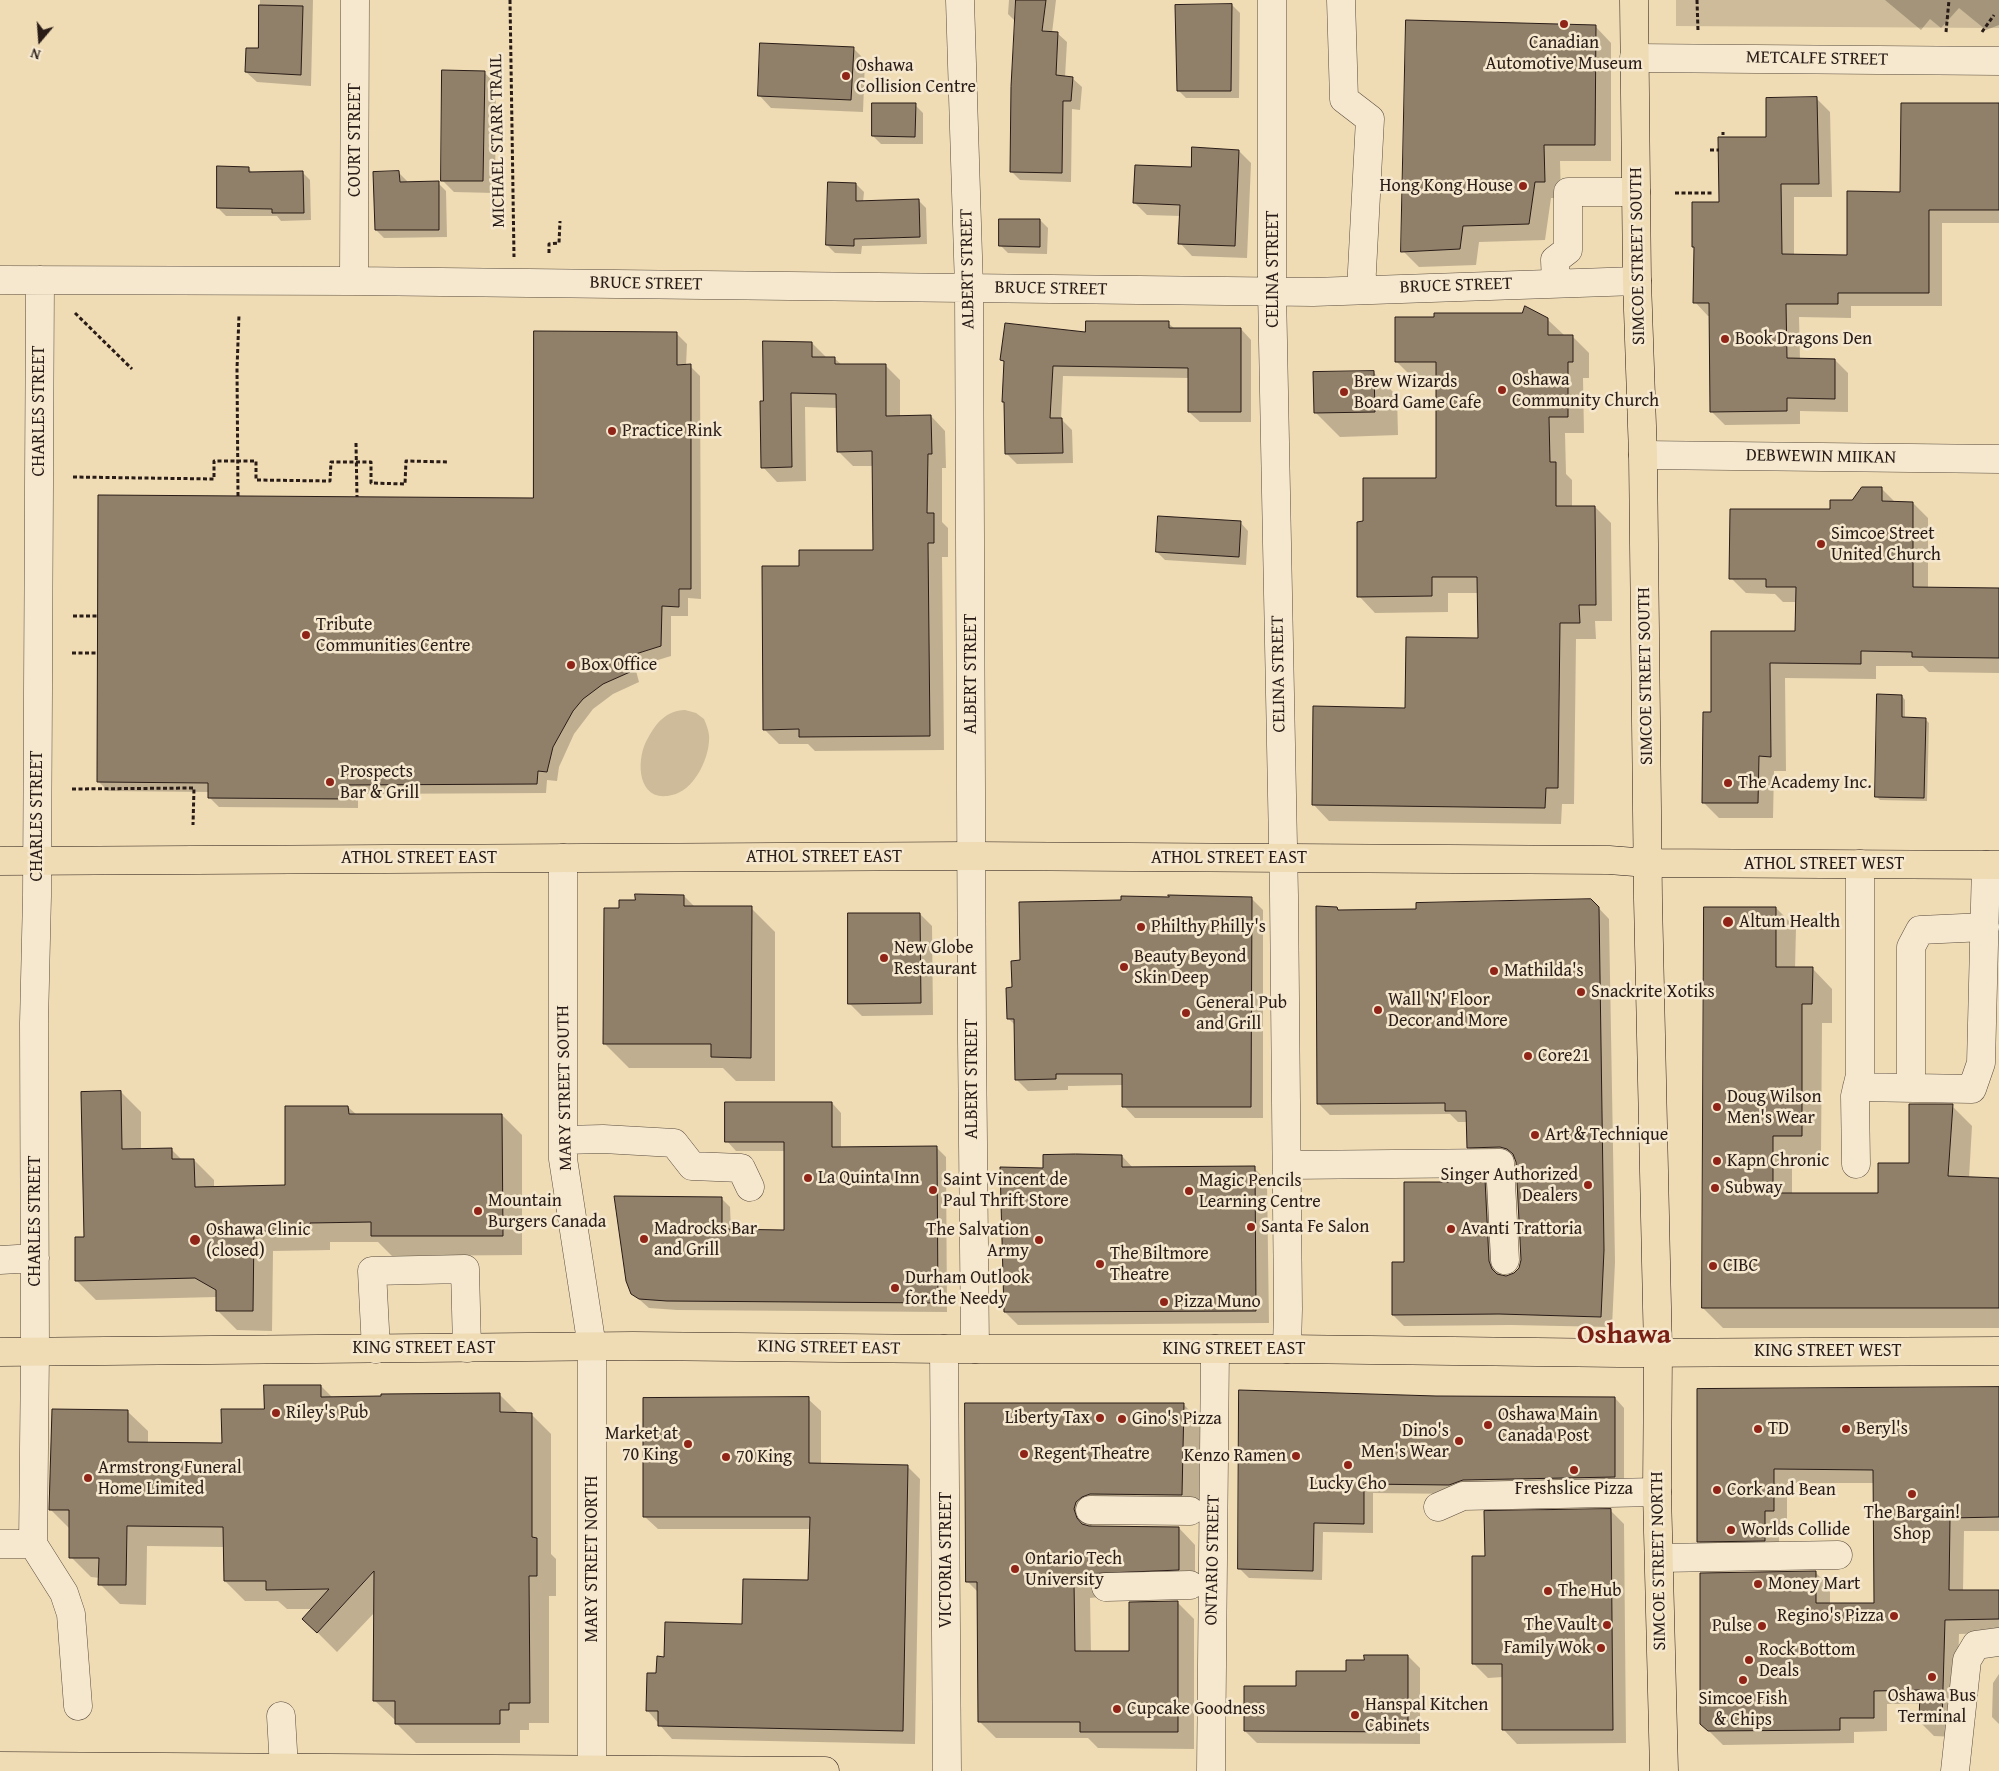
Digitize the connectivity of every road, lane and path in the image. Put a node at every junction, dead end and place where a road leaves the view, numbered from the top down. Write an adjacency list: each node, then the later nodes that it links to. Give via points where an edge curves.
1 (355, 0): 24 (street, COURT STREET)
2 (510, 0): 26 (path, MICHAEL STARR TRAIL)
3 (960, 0): 28 (street, ALBERT STREET)
4 (1272, 0): 30 (street, CELINA STREET)
5 (1341, 0): 29 (street, via 1344,99 1370,119)
6 (1634, 0): 13 (main road, SIMCOE STREET SOUTH)
7 (1697, 0): 10 (path)
8 (1949, 0): 11 (path)
9 (1994, 15): 12 (path)
10 (1698, 31)
11 (1946, 32)
12 (1982, 32)
13 (1634, 58): 14 (street, METCALFE STREET); 17 (main road, SIMCOE STREET SOUTH)
14 (1999, 62)
15 (1710, 150): 16 (path)
16 (1719, 150)
17 (1636, 192): 25 (main road, SIMCOE STREET SOUTH); 27 (street, via 1568,192 1568,250 1555,260)
18 (1675, 193): 19 (path)
19 (1712, 193)
20 (560, 221): 21 (path, via 559,243 549,244)
21 (549, 253)
22 (0, 280): 23 (street, BRUCE STREET)
23 (40, 280): 24 (street, BRUCE STREET); 53 (street, CHARLES STREET)
24 (354, 281): 26 (street, BRUCE STREET)
25 (1637, 281): 27 (street, BRUCE STREET); 35 (main road, SIMCOE STREET SOUTH)
26 (514, 282): 28 (street, BRUCE STREET)
27 (1556, 283): 29 (street, BRUCE STREET)
28 (969, 288): 30 (street, BRUCE STREET); 49 (street, ALBERT STREET)
29 (1361, 290): 30 (street, BRUCE STREET)
30 (1272, 291): 51 (street, CELINA STREET)
31 (75, 313): 33 (path)
32 (239, 315): 37 (path)
33 (132, 369)
34 (356, 442): 38 (path)
35 (1643, 455): 36 (street, DEBWEWIN MIIKAN); 54 (main road, SIMCOE STREET SOUTH)
36 (1999, 460)
37 (238, 461): 38 (path, via 256,462 256,480 330,481 331,462); 40 (path, via 214,461 214,479); 41 (path)
38 (356, 462): 39 (path, via 371,462 371,483 405,484 406,461); 42 (path)
39 (449, 462)
40 (73, 478)
41 (238, 496)
42 (357, 497)
43 (73, 616): 44 (path)
44 (98, 616)
45 (72, 653): 46 (path)
46 (98, 653)
47 (72, 788): 48 (path, via 194,788)
48 (193, 825)
49 (971, 856): 50 (main road, ATHOL STREET EAST); 51 (main road, ATHOL STREET EAST); 72 (street, ALBERT STREET)
50 (563, 858): 53 (main road, ATHOL STREET EAST); 60 (street, MARY STREET SOUTH)
51 (1283, 858): 54 (main road, ATHOL STREET EAST); 62 (street, CELINA STREET)
52 (0, 861): 53 (main road, ATHOL STREET EAST)
53 (37, 862): 64 (street, CHARLES STREET)
54 (1648, 863): 55 (main road, ATHOL STREET WEST); 77 (main road, SIMCOE STREET SOUTH)
55 (1860, 864): 56 (main road, ATHOL STREET WEST); 58 (street, via 1860,1075)
56 (1993, 865): 57 (street)
57 (1985, 927): 59 (street, via 1981,1063 1972,1089); 59 (street, via 1920,930 1911,947)
58 (1857, 1087): 59 (street); 61 (street)
59 (1911, 1088)
60 (564, 1140): 63 (street, via 674,1143 692,1166 741,1168); 67 (street, MARY STREET SOUTH, via 564,1159)
61 (1856, 1164)
62 (1287, 1165): 66 (street, via 1500,1162); 70 (street, CELINA STREET)
63 (750, 1187)
64 (35, 1258): 65 (street); 76 (street, CHARLES STREET)
65 (0, 1260)
66 (1504, 1260)
67 (592, 1347): 69 (main road, KING STREET EAST); 71 (main road, KING STREET EAST); 94 (street, MARY STREET NORTH)
68 (376, 1348): 69 (main road, KING STREET EAST); 69 (street, via 372,1271 465,1269); 76 (main road, KING STREET EAST)
69 (467, 1348)
70 (1287, 1348): 73 (main road, KING STREET EAST); 77 (main road, KING STREET EAST)
71 (944, 1349): 72 (main road, KING STREET EAST); 96 (street, VICTORIA STREET)
72 (975, 1349): 73 (main road, KING STREET EAST)
73 (1215, 1349): 97 (street, ONTARIO STREET)
74 (1999, 1351): 77 (main road, KING STREET WEST)
75 (0, 1352): 76 (main road, KING STREET EAST)
76 (35, 1352): 83 (street, CHARLES STREET)
77 (1658, 1352): 78 (main road, SIMCOE STREET NORTH)
78 (1657, 1492): 79 (street, via 1463,1496); 85 (main road, SIMCOE STREET NORTH)
79 (1438, 1506)
80 (1090, 1510): 81 (street)
81 (1190, 1510)
82 (0, 1544): 83 (street)
83 (33, 1544): 89 (street, via 64,1593 71,1614)
84 (1838, 1555): 85 (street)
85 (1660, 1558): 98 (main road, SIMCOE STREET NORTH)
86 (1190, 1585): 87 (street)
87 (1106, 1587)
88 (1999, 1642): 99 (street, via 1976,1645 1967,1660)
89 (78, 1706)
90 (281, 1716): 92 (street)
91 (0, 1766): 93 (main road)
92 (284, 1768): 93 (main road); 94 (main road)
93 (104, 1769)
94 (592, 1770): 95 (main road)
95 (825, 1771)
96 (947, 1771)
97 (1211, 1771)
98 (1664, 1771)
99 (1955, 1771)

